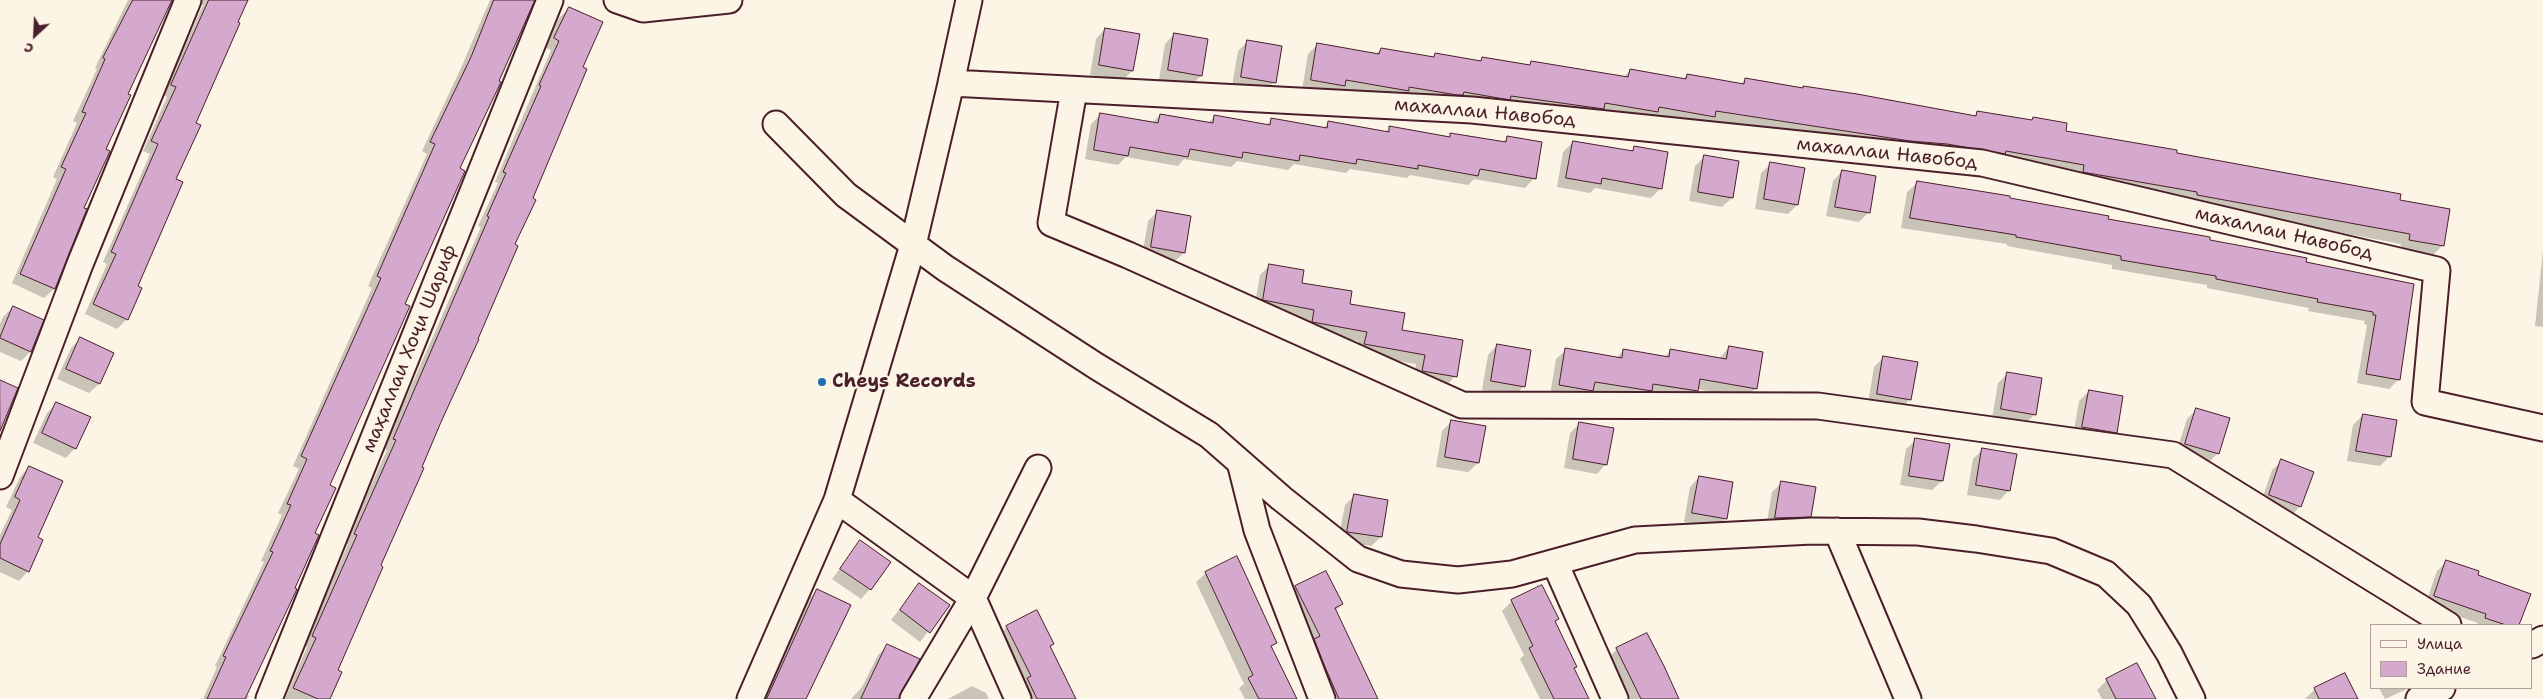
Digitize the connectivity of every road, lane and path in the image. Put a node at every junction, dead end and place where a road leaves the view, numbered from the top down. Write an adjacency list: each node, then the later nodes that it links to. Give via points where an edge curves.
1 (188, 0): 13 (street, via 80,264)
2 (550, 0): 20 (street, маҳаллаи Хоҷи Шариф)
3 (617, 0): 4 (street, via 643,9)
4 (729, 0)
5 (969, 0): 6 (street)
6 (952, 79): 7 (street, махаллаи Навобод); 9 (street)
7 (1074, 90): 10 (street, махаллаи Навобод, via 1472,110 1982,163 2437,270 2425,402); 18 (street, via 1051,223 1462,405 1818,406 2173,455)
8 (776, 124): 9 (street, via 846,195)
9 (913, 245): 11 (street, via 1080,356 1209,435); 14 (street)
10 (2543, 428)
11 (1240, 462): 16 (street, via 1358,559 1401,574 1458,580 1512,574); 24 (street, via 1257,530)
12 (1038, 468): 17 (street)
13 (0, 476)
14 (837, 500): 17 (street); 21 (street)
15 (1837, 531): 16 (street, via 1636,540); 26 (street); 27 (street, via 1918,532 1976,539 2051,551 2106,574 2139,605 2169,653)
16 (1555, 563): 25 (street)
17 (973, 598): 22 (street); 23 (street)
18 (2446, 624)
19 (2440, 689): 28 (street)
20 (269, 699)
21 (750, 699)
22 (913, 699)
23 (1018, 699)
24 (1322, 699)
25 (1615, 699)
26 (1908, 699)
27 (2192, 699)
28 (2419, 699)

